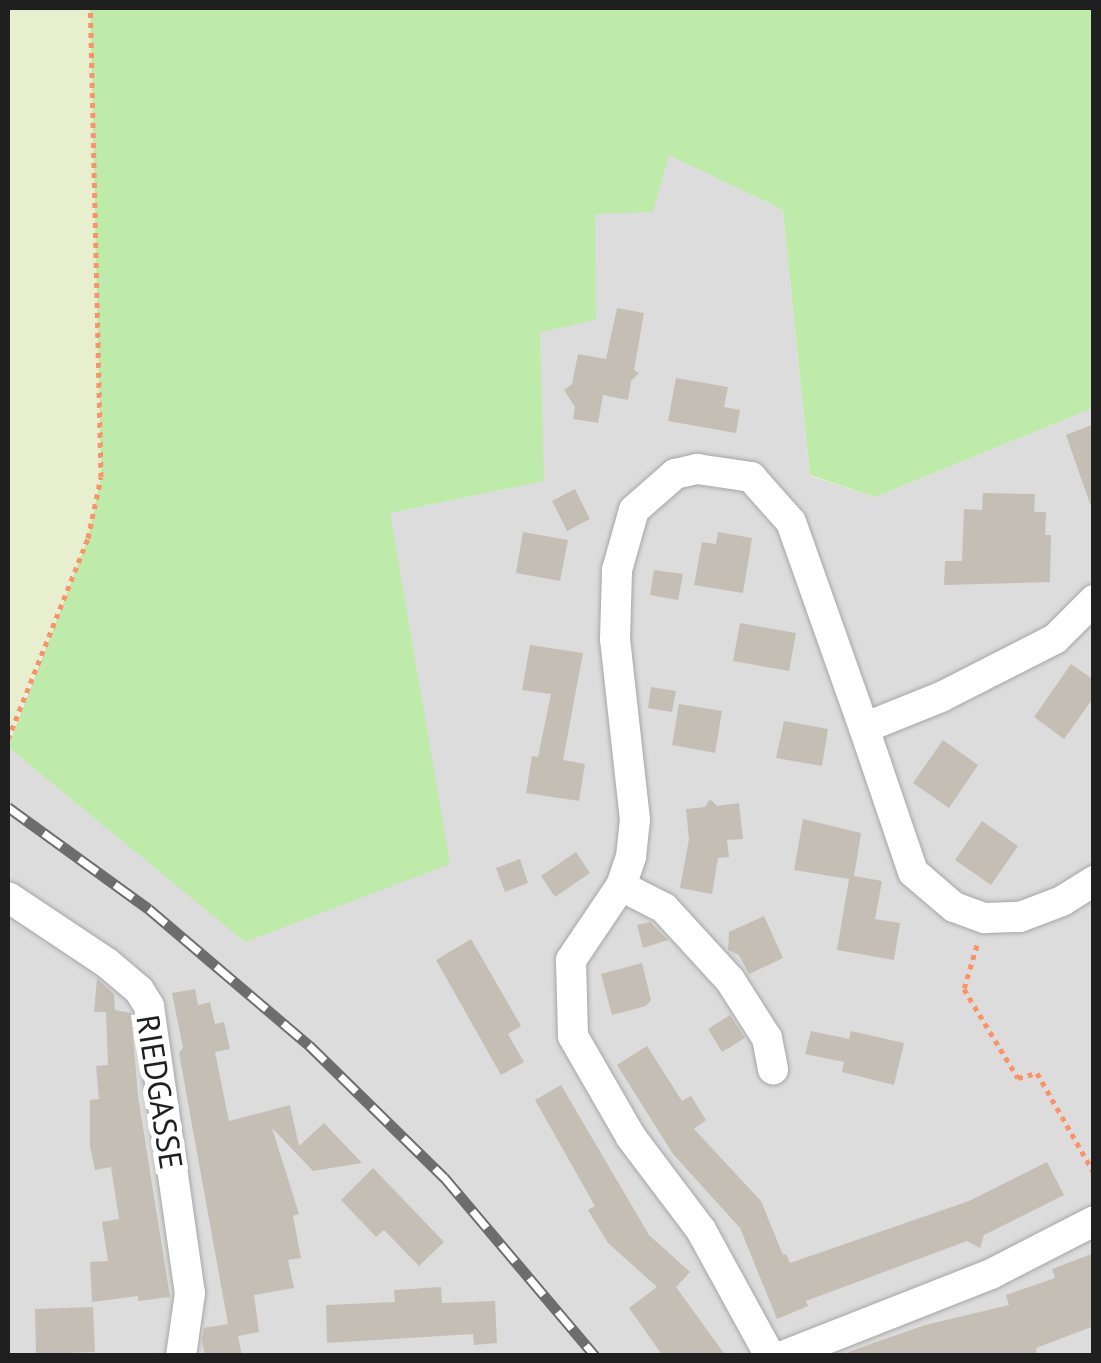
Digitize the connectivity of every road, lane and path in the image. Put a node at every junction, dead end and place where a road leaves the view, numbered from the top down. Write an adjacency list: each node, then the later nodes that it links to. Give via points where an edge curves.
1 (90, 8): 4 (path, via 100,477 88,538)
2 (1094, 600): 3 (street, via 1055,638)
3 (864, 728): 6 (street, via 791,522 751,477 697,469 675,474 634,510 617,570 615,639 636,820); 8 (street, via 913,872 954,907)
4 (8, 739)
5 (1094, 880): 8 (street, via 1020,917)
6 (621, 886): 9 (street, via 664,908 730,980 768,1038); 13 (street, via 570,960 574,1036 631,1137 701,1230)
7 (8, 897): 12 (street, RIEDGASSE, via 107,963 149,1006 190,1293)
8 (985, 918): 10 (path, via 964,990 1018,1078 1037,1073)
9 (773, 1069)
10 (1094, 1173)
11 (1094, 1220): 14 (street, via 991,1274)
12 (181, 1356)
13 (770, 1356)
14 (784, 1356)

